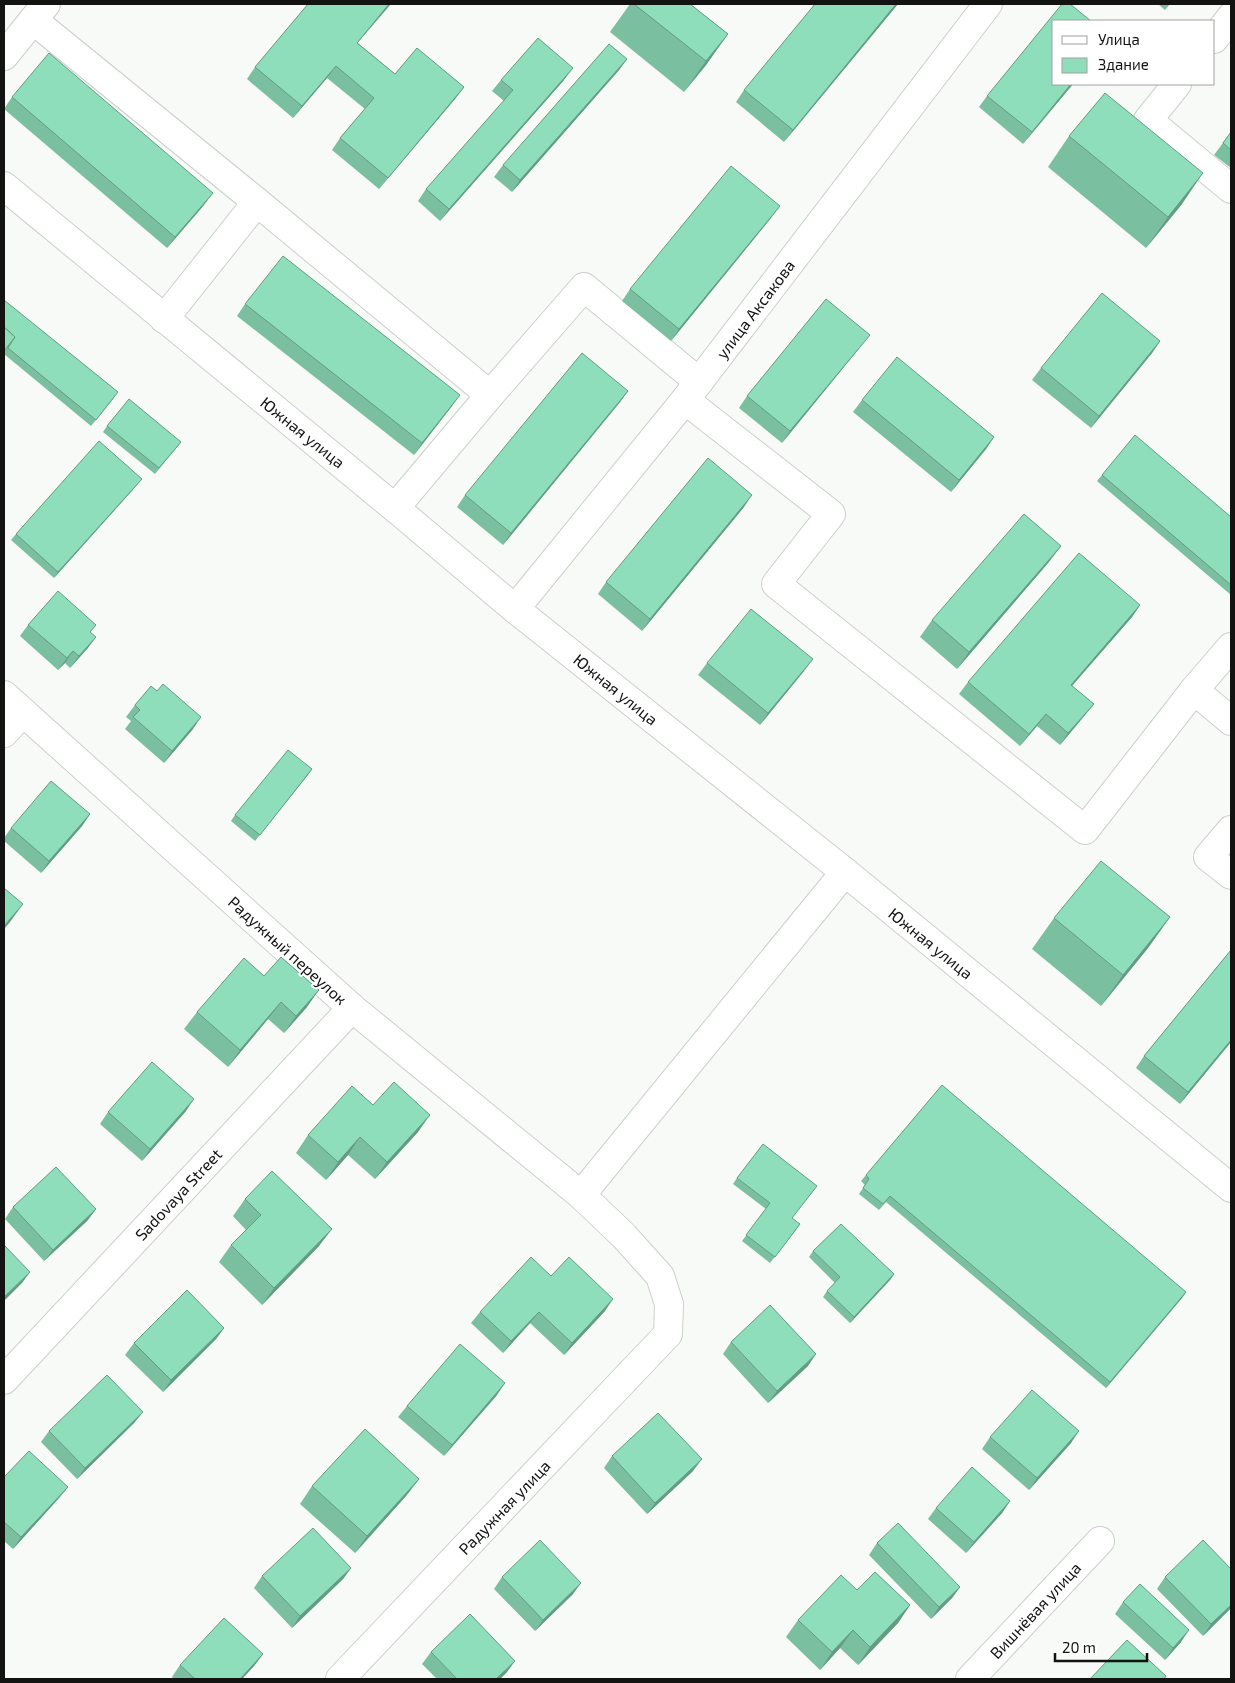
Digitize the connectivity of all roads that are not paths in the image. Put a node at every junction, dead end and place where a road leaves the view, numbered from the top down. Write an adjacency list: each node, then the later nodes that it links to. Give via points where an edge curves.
1 (988, 4): 11 (street, улица Аксакова)
2 (40, 12): 5 (street); 9 (street)
3 (1231, 18): 4 (street)
4 (1215, 38)
5 (4, 56)
6 (1177, 85): 8 (street, via 1148,120)
7 (4, 186): 10 (street, Южная улица)
8 (1231, 189)
9 (257, 202): 10 (street); 12 (street)
10 (164, 319): 13 (street, Южная улица)
11 (692, 391): 12 (street, via 584,287); 14 (street, улица Аксакова); 16 (street, via 831,514 776,584 1085,830)
12 (490, 395): 13 (street)
13 (395, 508): 14 (street, Южная улица)
14 (515, 609): 21 (street, Южная улица)
15 (1231, 647): 16 (street)
16 (1194, 690): 18 (street)
17 (14, 704): 19 (street); 23 (street, Радужный переулок)
18 (1231, 721)
19 (4, 733)
20 (1231, 830): 22 (street, via 1208,857)
21 (845, 872): 24 (street, Южная улица); 25 (street)
22 (1231, 875)
23 (352, 1008): 25 (street, Радужный переулок); 27 (street, Sadovaya Street)
24 (1226, 1173)
25 (581, 1195): 26 (street, Радужный переулок, via 660,1276 669,1304)
26 (668, 1334): 29 (street, Радужная улица)
27 (4, 1380)
28 (1100, 1541): 30 (street, Вишнёвая улица)
29 (340, 1679)
30 (970, 1679)

